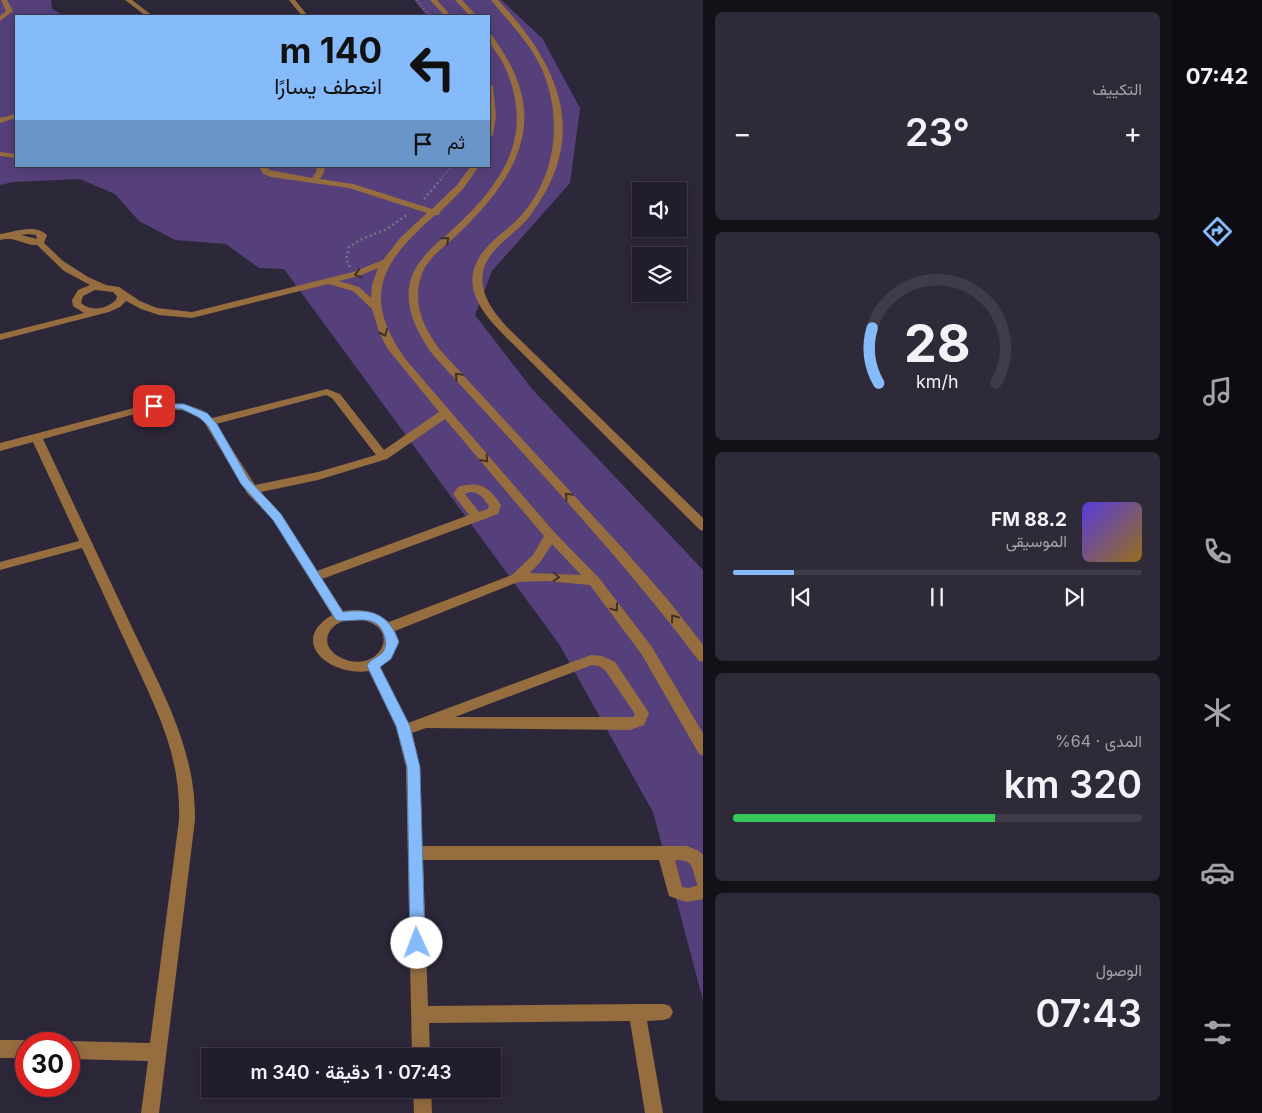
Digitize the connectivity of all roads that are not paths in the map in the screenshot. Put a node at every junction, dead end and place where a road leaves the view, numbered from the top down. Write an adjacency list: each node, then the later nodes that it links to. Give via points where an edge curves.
1 (4, 0): 11 (street, via 10,11)
2 (128, 0): 7 (street)
3 (292, 0): 8 (street)
4 (433, 0): 9 (street)
5 (458, 0): 10 (street)
6 (494, 0): 43 (street, via 519,27 542,63 560,111 561,135 556,160 538,199 480,264 480,295 488,311 511,337)
7 (149, 15)
8 (304, 15)
9 (447, 15)
10 (473, 15)
11 (0, 20): 12 (street)
12 (14, 21)
13 (490, 37): 52 (street, one-way to 13, via 623,556 437,353 416,321 412,304 417,274 436,248 487,200 508,168 519,140 522,114 518,90)
14 (15, 116): 15 (street)
15 (0, 121)
16 (0, 154): 17 (street)
17 (15, 156)
18 (264, 167): 21 (street, via 274,175)
19 (320, 167): 21 (street)
20 (474, 167): 22 (street)
21 (315, 180): 22 (street, via 364,190)
22 (436, 213): 24 (street, via 404,240)
23 (0, 237): 25 (street, via 28,231 39,233 42,236 40,242 52,255)
24 (385, 262): 26 (street, one-way to 26); 31 (street, via 378,284)
25 (79, 276): 27 (street); 28 (street)
26 (329, 281): 31 (street, via 356,289); 32 (street, via 202,313 171,315)
27 (104, 286): 28 (street); 29 (street)
28 (80, 292): 30 (street)
29 (120, 292): 32 (street); 33 (street, via 121,301)
30 (76, 304): 33 (street, via 88,311); 34 (street)
31 (376, 307): 36 (street, one-way to 36, via 391,348)
32 (145, 308): 33 (street)
33 (104, 311): 34 (street)
34 (45, 326): 35 (street)
35 (0, 337)
36 (446, 413): 40 (street); 44 (street, one-way to 44)
37 (210, 422): 38 (street, via 184,406 154,406); 40 (street, via 328,392 339,398); 41 (street)
38 (37, 437): 39 (street); 45 (street)
39 (0, 447)
40 (383, 456): 41 (street, via 348,469)
41 (251, 490): 47 (street, via 277,517)
42 (477, 517): 47 (street)
43 (703, 526)
44 (551, 536): 48 (street, via 537,558); 49 (street)
45 (86, 543): 46 (street); 68 (street, via 178,743 187,780 187,820)
46 (0, 566)
47 (314, 577): 50 (street)
48 (518, 578): 49 (street, one-way to 49); 51 (street)
49 (594, 581): 56 (street, one-way to 56, via 646,651)
50 (340, 617): 51 (street, via 358,614 376,618); 53 (street, via 326,626 320,639 323,653 336,664 354,668)
51 (388, 628): 53 (street, via 392,642 387,656)
52 (703, 658)
53 (373, 666): 55 (street)
54 (426, 722): 54 (street, via 591,660 610,666 642,713 639,721 630,724); 55 (street)
55 (404, 730): 57 (street, via 414,767)
56 (703, 750)
57 (414, 853): 58 (street); 63 (street)
58 (665, 853): 59 (street, via 692,854 698,860); 60 (street, via 675,891 683,895)
59 (703, 881)
60 (703, 890)
61 (637, 1012): 62 (street); 63 (street); 72 (street)
62 (664, 1012)
63 (420, 1015): 64 (street)
64 (421, 1048)
65 (0, 1049): 66 (street)
66 (15, 1049)
67 (80, 1050): 68 (street)
68 (157, 1052): 70 (street)
69 (422, 1098): 71 (street)
70 (150, 1113)
71 (423, 1113)
72 (654, 1113)

